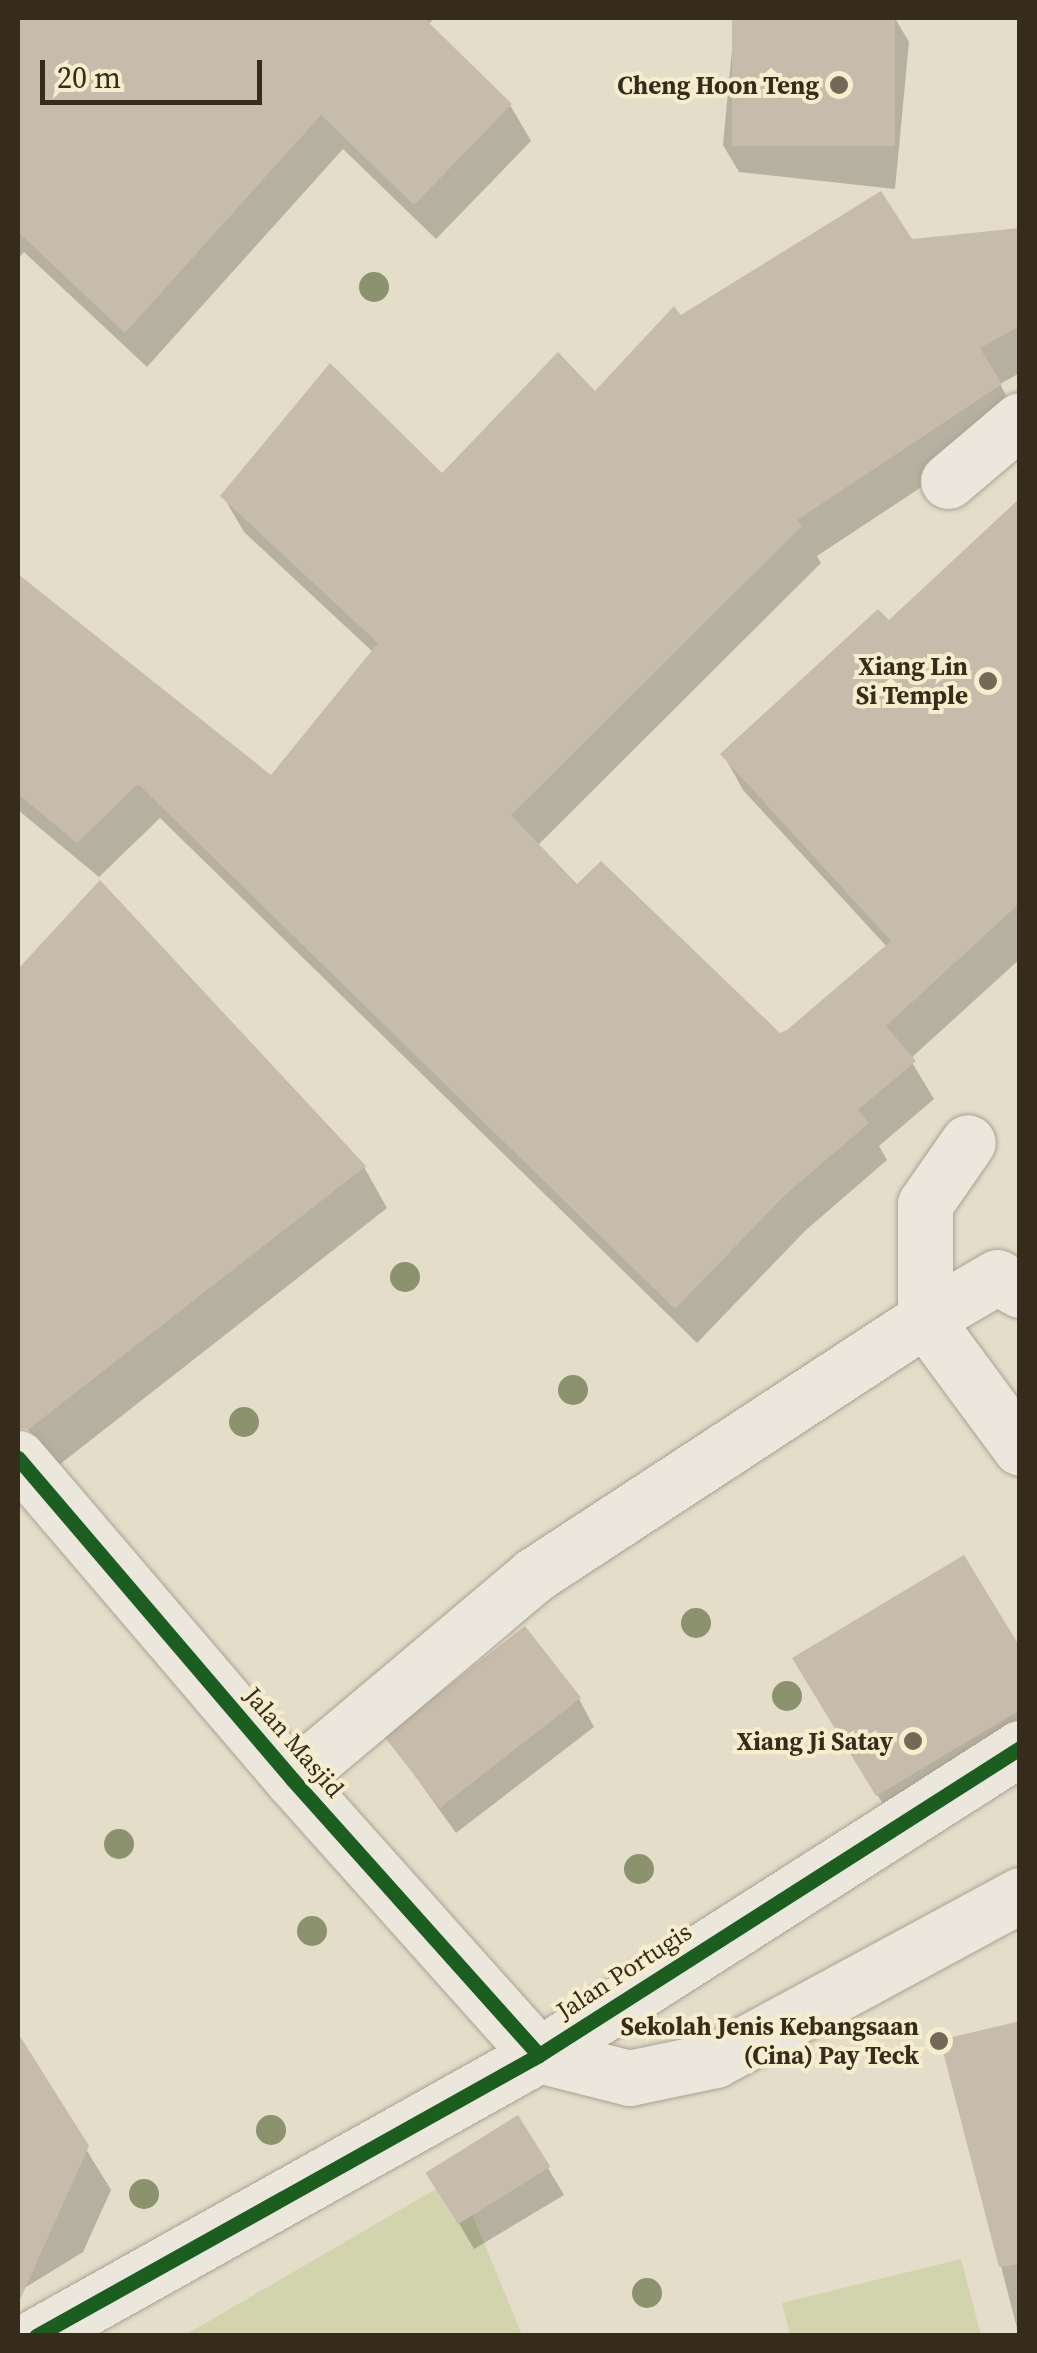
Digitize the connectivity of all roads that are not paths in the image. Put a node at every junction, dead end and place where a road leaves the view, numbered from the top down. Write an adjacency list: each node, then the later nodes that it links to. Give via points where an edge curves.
1 (1020, 420): 2 (street)
2 (948, 481)
3 (968, 1142): 5 (street, via 926,1204)
4 (1020, 1290): 5 (street, via 997,1278)
5 (926, 1319): 6 (street); 9 (street, via 534,1575)
6 (1020, 1448)
7 (18, 1458): 9 (street, Jalan Masjid)
8 (1020, 1748): 11 (street, Jalan Portugis)
9 (292, 1779): 11 (street, Jalan Masjid)
10 (1020, 1895): 11 (street, via 715,2060 629,2078)
11 (539, 2055): 12 (street, Jalan Portugis)
12 (36, 2336)

